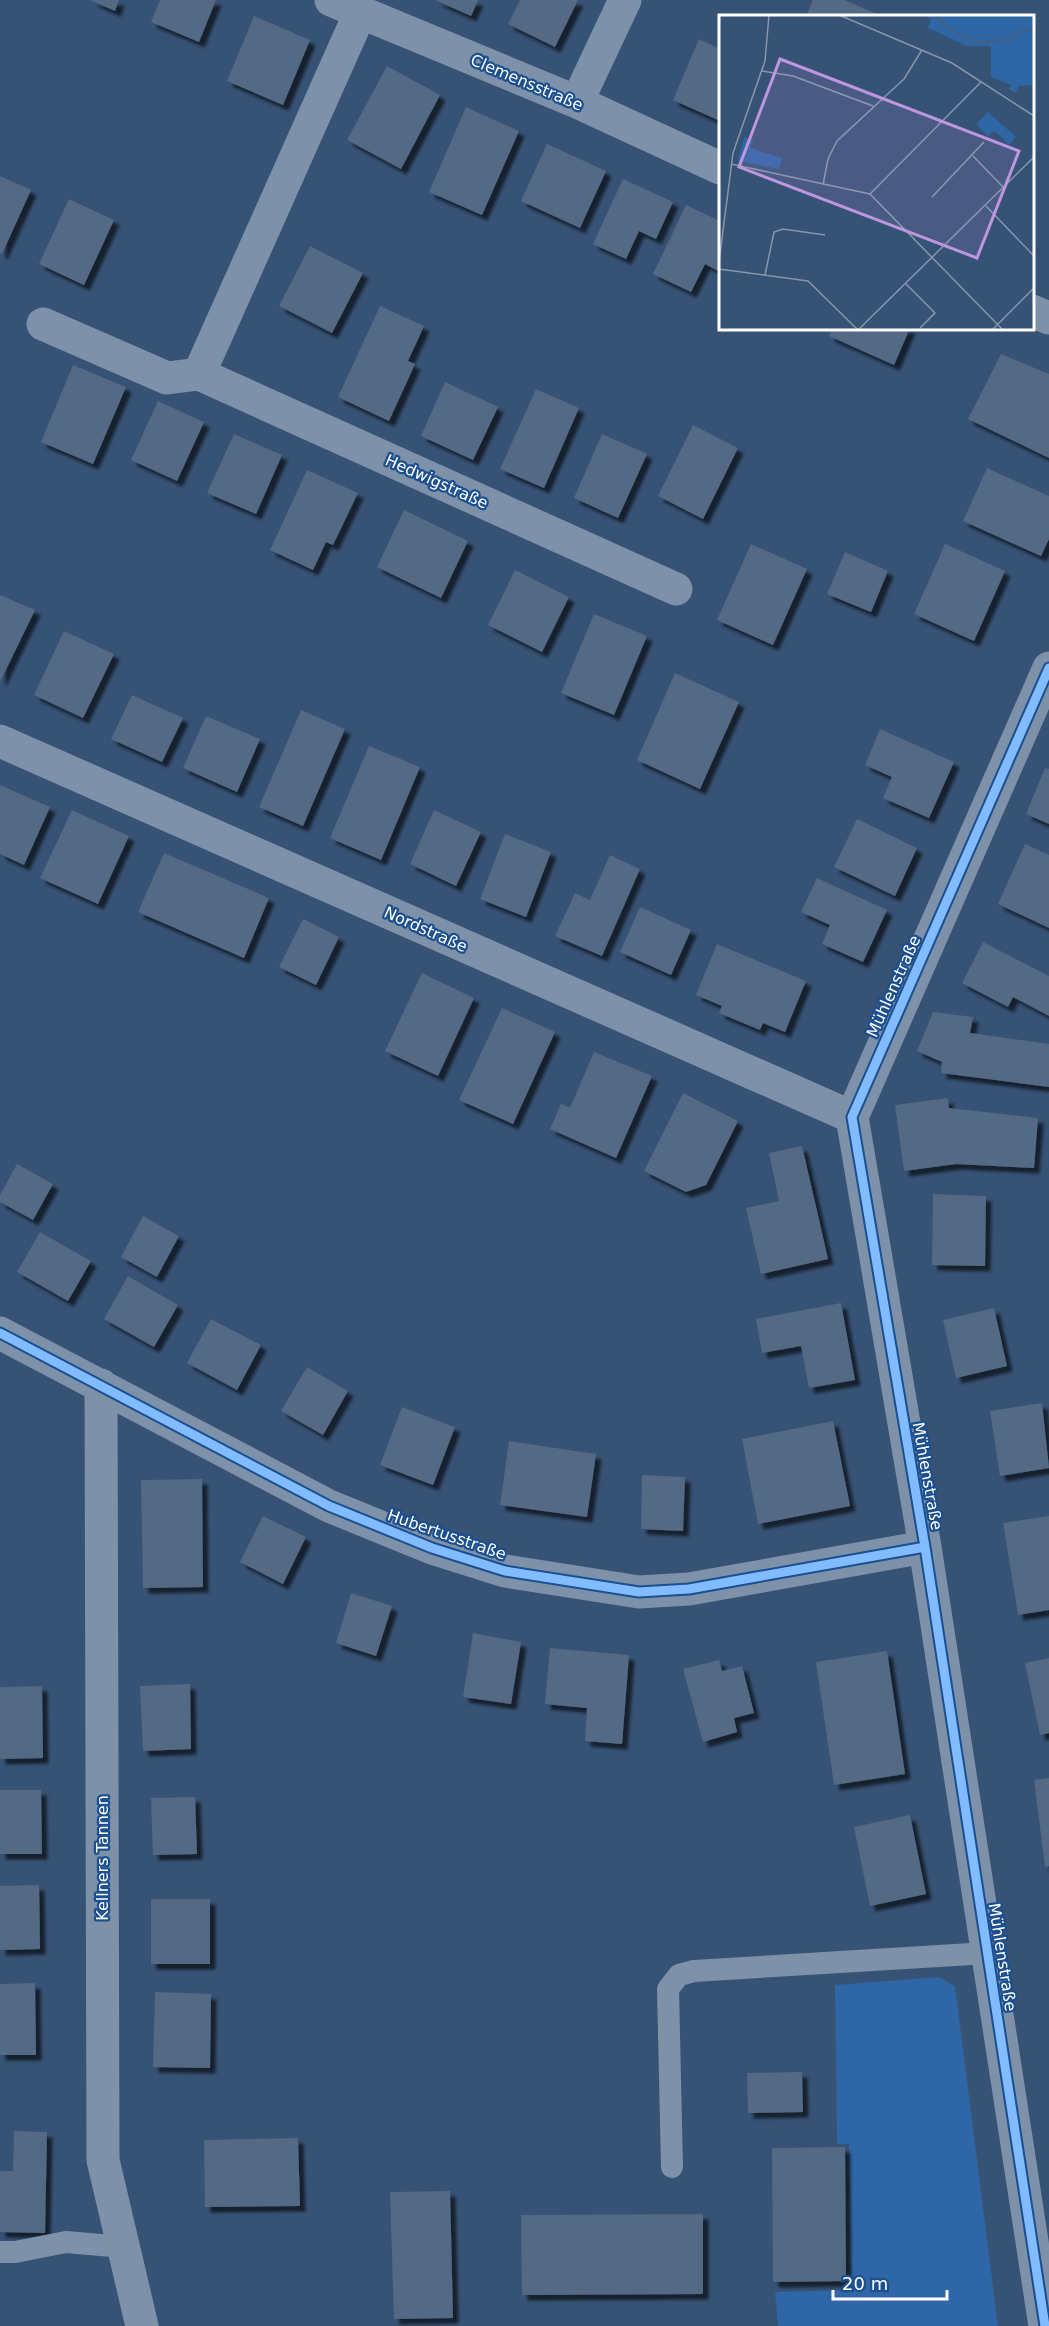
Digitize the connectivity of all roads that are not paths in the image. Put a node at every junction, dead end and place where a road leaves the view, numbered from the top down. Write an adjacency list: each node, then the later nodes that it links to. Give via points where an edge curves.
1 (331, 0): 3 (street, Clemensstraße)
2 (625, 0): 4 (street)
3 (360, 14): 4 (street, Clemensstraße); 9 (street)
4 (577, 102): 5 (street, Clemensstraße)
5 (719, 168)
6 (1034, 311): 7 (street)
7 (1049, 318)
8 (43, 324): 9 (street, via 167,378)
9 (199, 374): 10 (street, Hedwigstraße)
10 (675, 589)
11 (1049, 668): 13 (street, Mühlenstraße)
12 (0, 741): 13 (street, Nordstraße)
13 (852, 1117): 16 (street, Mühlenstraße)
14 (0, 1333): 15 (street, Hubertusstraße)
15 (100, 1385): 16 (street, Hubertusstraße, via 329,1506 432,1548 505,1571 639,1592 689,1589); 19 (street, Kellners Tannen, via 103,2160)
16 (925, 1547): 17 (street, Mühlenstraße)
17 (988, 1953): 18 (lane, via 679,1975 668,1989); 22 (street, Mühlenstraße)
18 (672, 2167)
19 (124, 2247): 20 (lane, via 66,2242); 21 (street, Kellners Tannen)
20 (0, 2252)
21 (142, 2326)
22 (1045, 2326)

